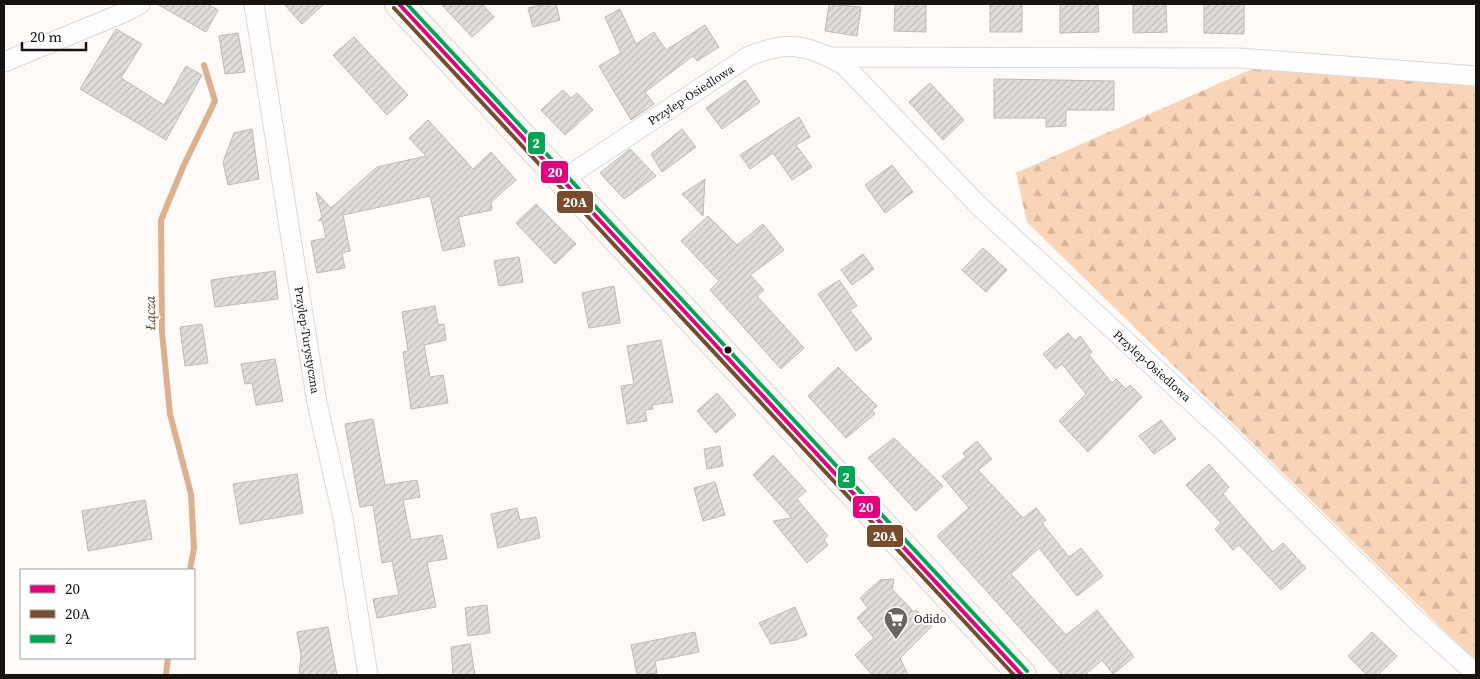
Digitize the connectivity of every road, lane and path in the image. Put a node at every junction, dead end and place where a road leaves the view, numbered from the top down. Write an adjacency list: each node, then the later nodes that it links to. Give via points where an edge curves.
1 (140, 4): 5 (street)
2 (254, 4): 9 (street, Przylep-Turystyczna, via 317,403 343,518)
3 (399, 4): 7 (main road)
4 (830, 57): 6 (street, Przylep-Osiedlowa, via 1239,58); 7 (street, Przylep-Osiedlowa, via 817,50 793,46 769,48 750,56); 8 (street, Przylep-Osiedlowa, via 844,65 978,205 1223,431 1415,619)
5 (4, 62)
6 (1476, 76)
7 (562, 180): 10 (main road)
8 (1476, 674)
9 (368, 675)
10 (1022, 675)

